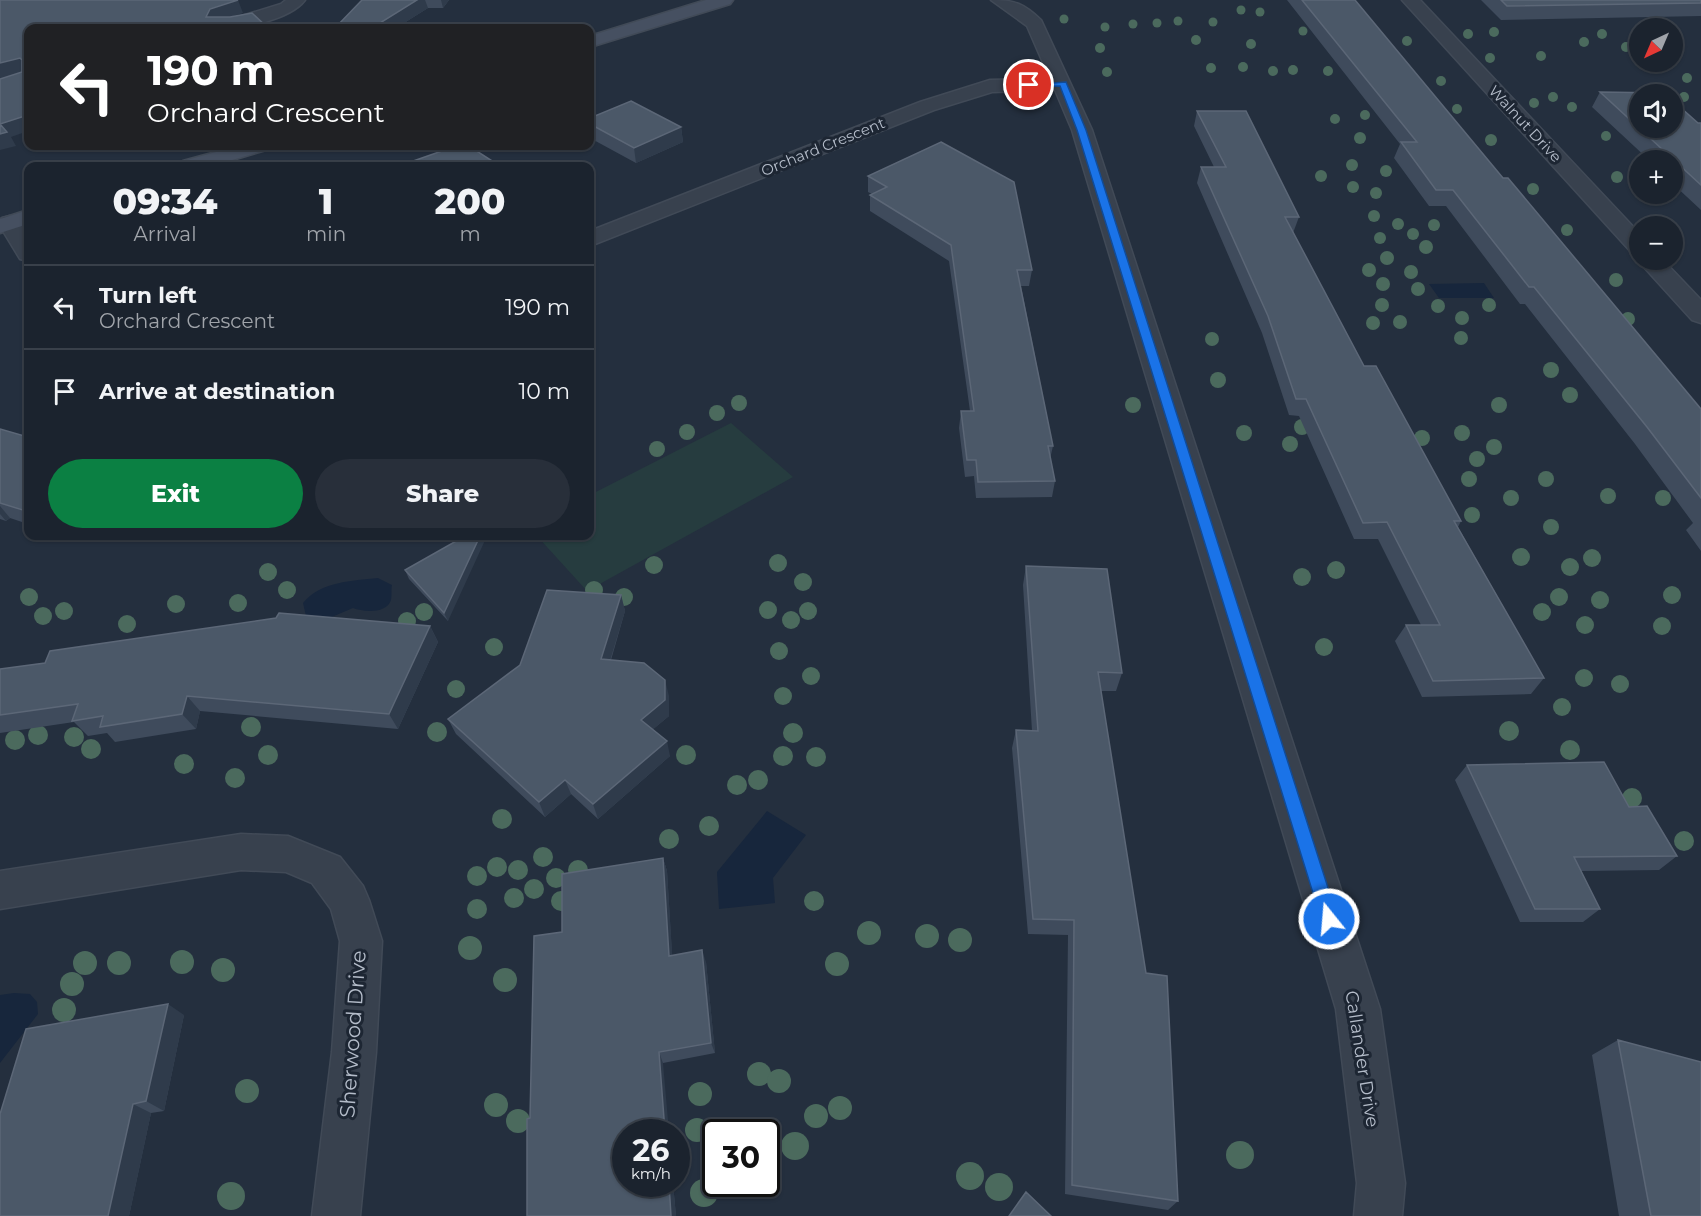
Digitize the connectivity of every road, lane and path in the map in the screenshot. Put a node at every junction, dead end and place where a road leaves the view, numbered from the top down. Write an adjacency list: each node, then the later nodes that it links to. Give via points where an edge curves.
1 (296, 0): 5 (street, via 287,8)
2 (724, 0): 6 (main road)
3 (999, 0): 7 (street, Callander Drive, via 1035,24)
4 (1411, 0): 11 (street, Walnut Drive)
5 (235, 24)
6 (594, 41)
7 (1063, 84): 12 (street, Orchard Crescent, via 990,86 927,106); 18 (street, Callander Drive, via 1082,130 1358,1009 1381,1183)
8 (246, 150): 9 (main road)
9 (205, 162)
10 (13, 222): 13 (street)
11 (1629, 236)
12 (594, 238)
13 (24, 246)
14 (1659, 270): 15 (street)
15 (1701, 315)
16 (0, 890): 17 (street, Sherwood Drive, via 241,852 288,854 326,870 349,900 361,941 354,1052)
17 (336, 1216)
18 (1378, 1216)

